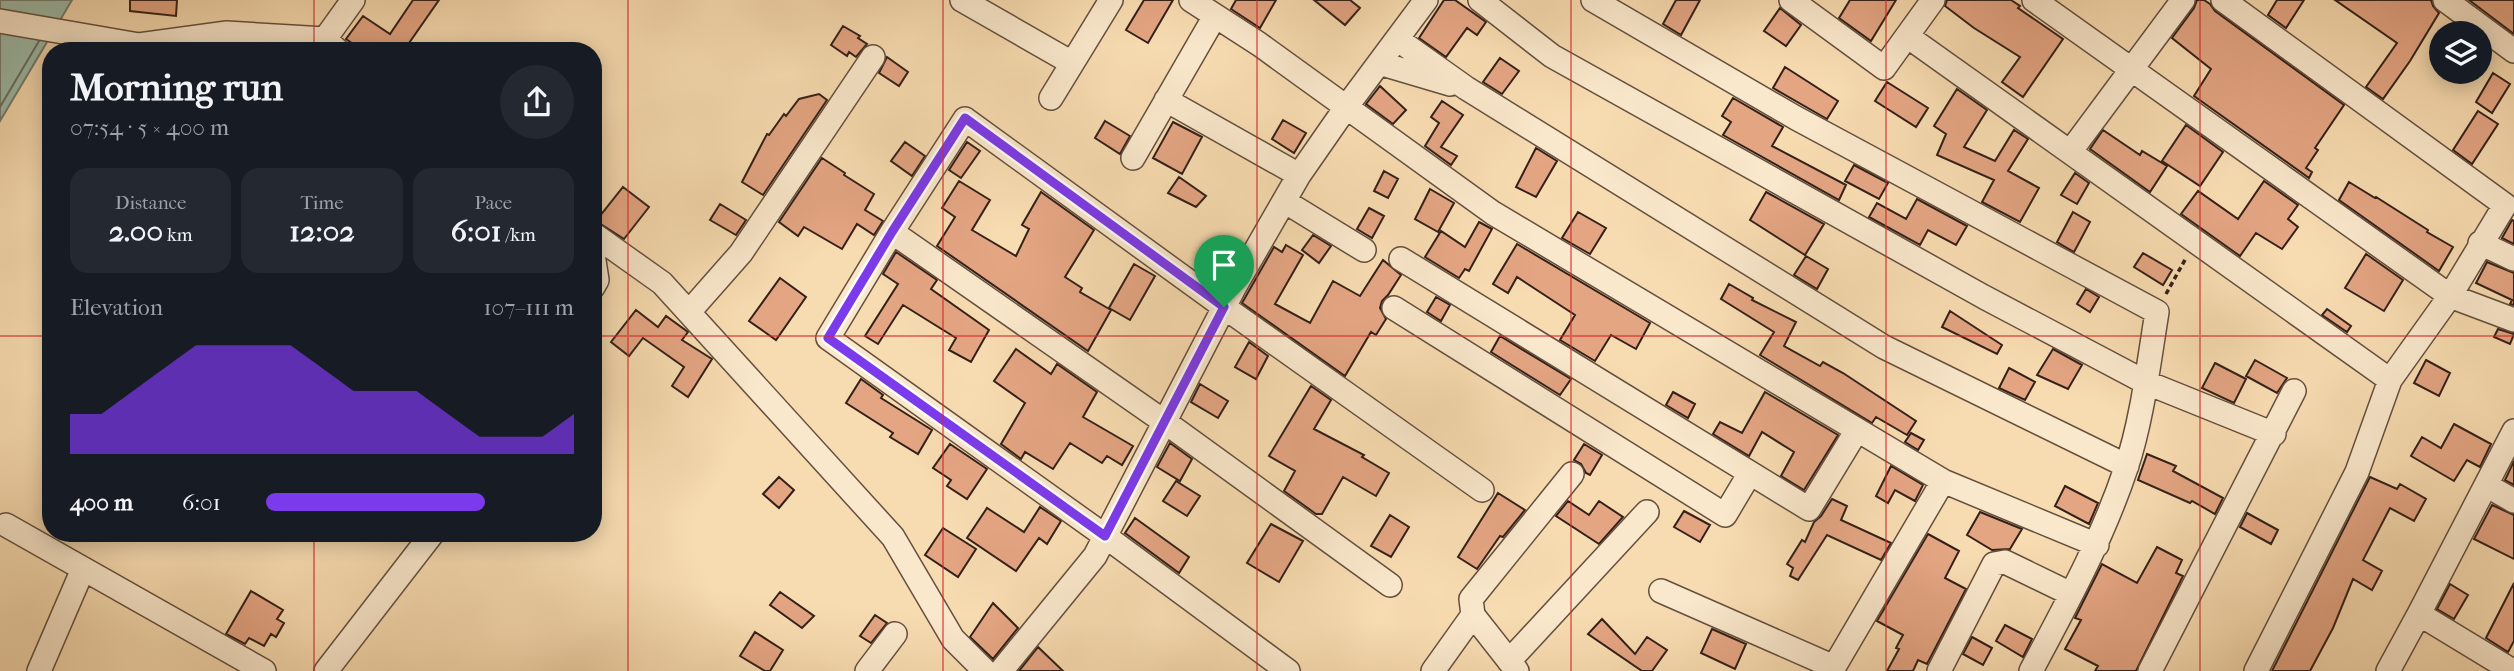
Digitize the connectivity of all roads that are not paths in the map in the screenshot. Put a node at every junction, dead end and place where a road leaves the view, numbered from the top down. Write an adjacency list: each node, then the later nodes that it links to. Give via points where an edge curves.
1 (353, 0): 21 (street)
2 (962, 0): 24 (street)
3 (1111, 0): 24 (street)
4 (1191, 0): 14 (street)
5 (1426, 0): 17 (street)
6 (1480, 0): 48 (street, via 1552,56)
7 (1593, 0): 48 (street, via 1796,118 2157,312)
8 (1791, 0): 16 (street, via 1884,68)
9 (1933, 0): 16 (street)
10 (2034, 0): 26 (street)
11 (2183, 0): 26 (street)
12 (2223, 0): 34 (street)
13 (2445, 0): 22 (street)
14 (1215, 16): 29 (street); 30 (street)
15 (0, 21): 18 (street)
16 (1908, 36): 31 (street)
17 (1397, 38): 25 (street); 27 (street)
18 (122, 42)
19 (161, 42): 20 (street, via 227,33)
20 (305, 42)
21 (332, 42)
22 (2514, 51)
23 (873, 57): 45 (street, via 741,253)
24 (1072, 63): 28 (street)
25 (1379, 63): 27 (street); 30 (street)
26 (2132, 70): 31 (street); 42 (street)
27 (1466, 88): 54 (street, via 1884,347)
28 (1051, 98)
29 (1166, 100): 32 (street); 33 (street)
30 (1347, 106): 33 (street); 51 (street, via 1493,213)
31 (2070, 152): 47 (street)
32 (1133, 158)
33 (1299, 175): 35 (street)
34 (2509, 199): 38 (street)
35 (1284, 201): 39 (street); 43 (street)
36 (892, 232): 43 (street, via 965,118); 50 (street); 63 (street, via 828,338)
37 (602, 240): 45 (street, via 663,283)
38 (2480, 243): 41 (street); 42 (street)
39 (1364, 250)
40 (1401, 259): 55 (street)
41 (2514, 259)
42 (2450, 296): 46 (street); 47 (street)
43 (1224, 307): 50 (street); 59 (street)
44 (1394, 308): 55 (street, via 1725,515)
45 (689, 312): 79 (street, via 893,537 953,639)
46 (2514, 320)
47 (2390, 380): 86 (street, via 2357,472)
48 (2145, 382): 53 (street); 54 (street)
49 (2294, 391): 53 (street)
50 (1164, 421): 63 (street); 67 (street)
51 (1857, 430): 55 (street, via 1809,509); 57 (street)
52 (2514, 430): 58 (street)
53 (2274, 434): 85 (street)
54 (2127, 466): 65 (street)
55 (1750, 473)
56 (1572, 474): 71 (street, via 1471,599)
57 (1943, 481): 65 (street); 75 (street)
58 (2486, 485): 60 (street); 70 (street)
59 (1482, 490)
60 (2514, 500)
61 (1647, 512): 73 (street)
62 (6, 525): 66 (street)
63 (1105, 536): 80 (street, via 1095,556); 81 (street)
64 (426, 542): 77 (street)
65 (2097, 545): 69 (street)
66 (83, 569): 74 (street); 76 (street)
67 (1390, 585)
68 (1661, 591): 75 (street)
69 (2071, 594): 83 (street, via 2005,562 1994,564); 84 (street)
70 (2419, 614): 87 (street); 88 (street)
71 (1473, 615): 73 (street); 82 (street)
72 (895, 634): 78 (street)
73 (1513, 666)
74 (248, 668)
75 (1833, 669)
76 (39, 671)
77 (326, 671)
78 (867, 671)
79 (985, 671)
80 (1001, 671)
81 (1288, 671)
82 (1433, 671)
83 (1939, 671)
84 (2031, 671)
85 (2150, 671)
86 (2256, 671)
87 (2388, 671)
88 (2513, 671)

